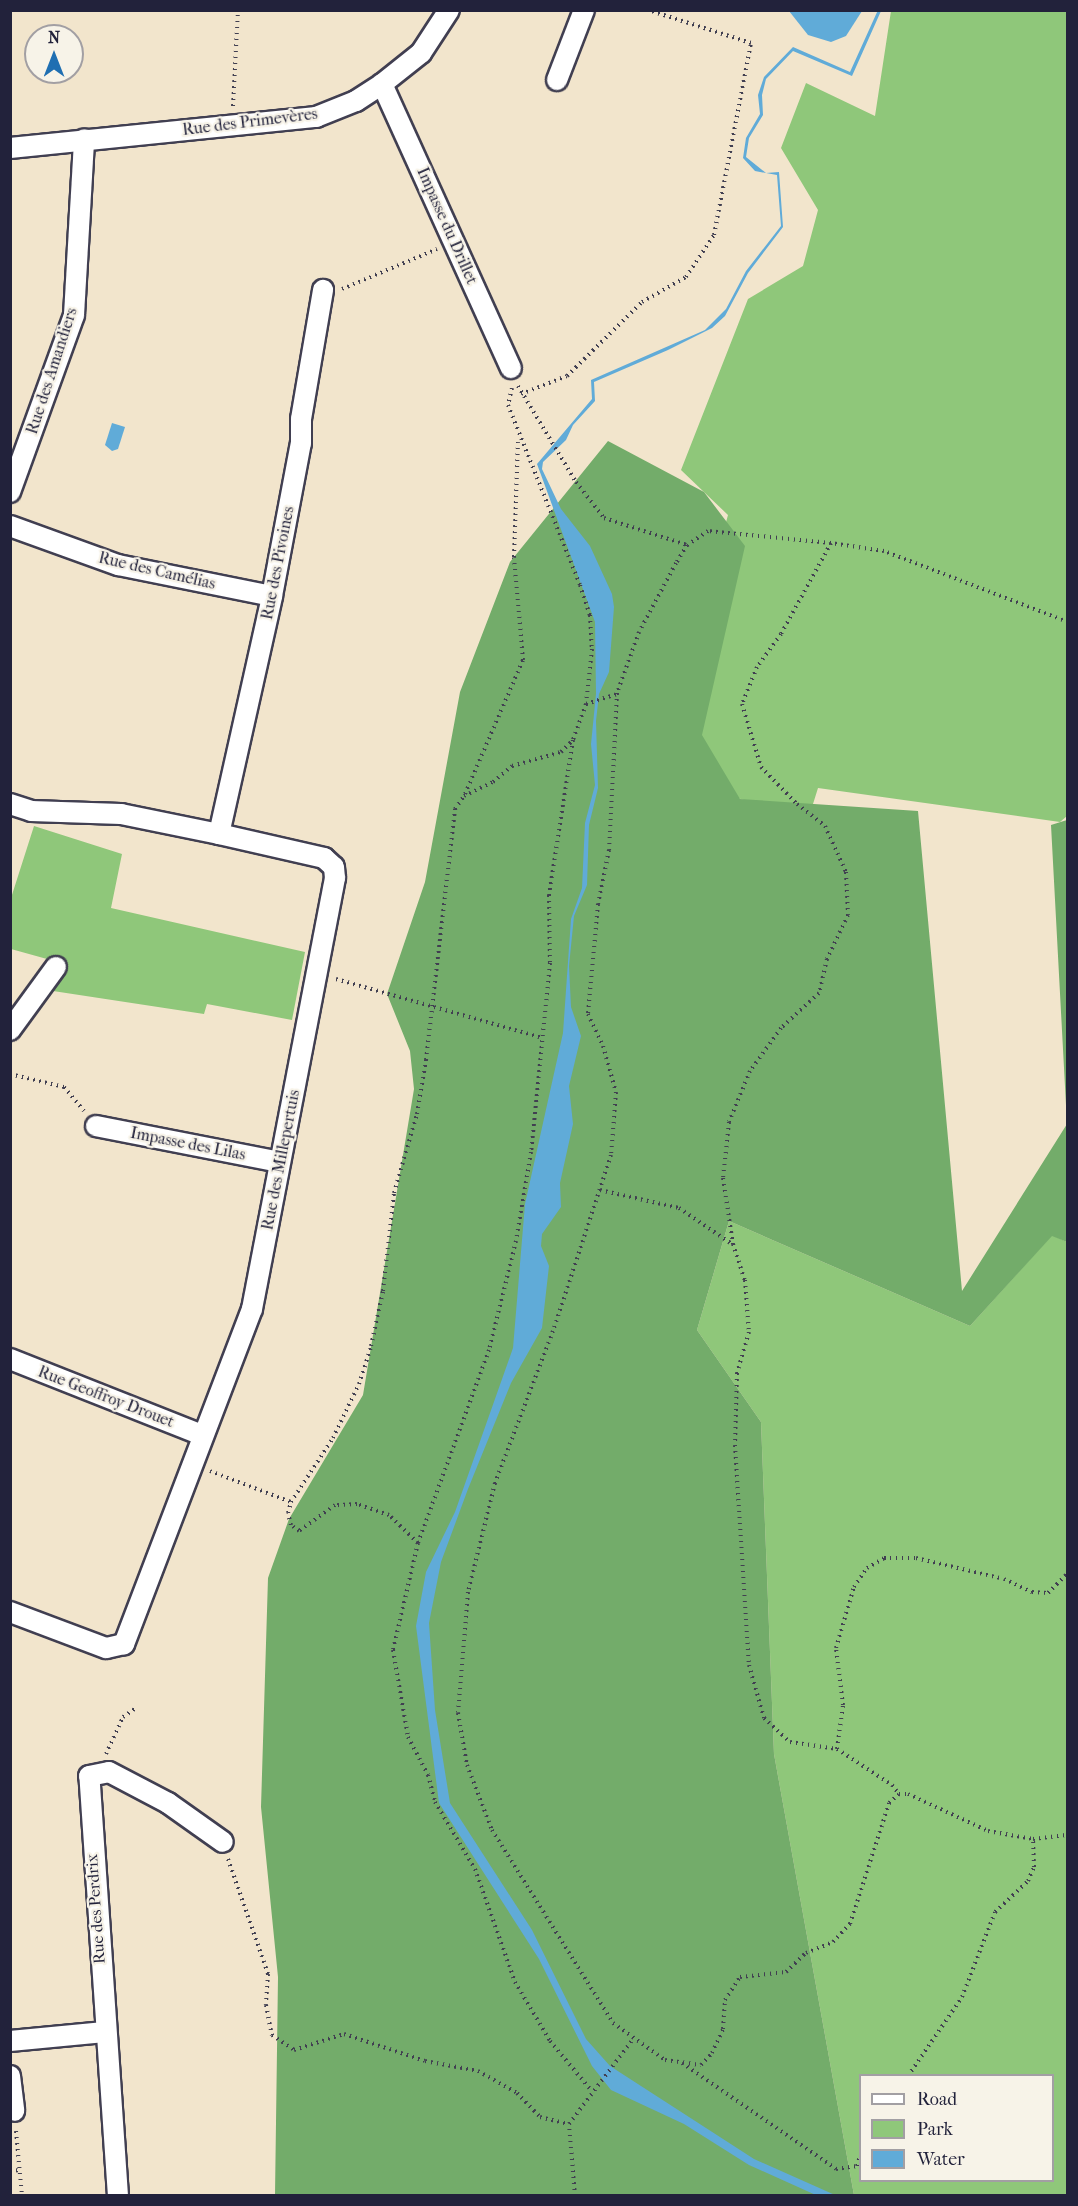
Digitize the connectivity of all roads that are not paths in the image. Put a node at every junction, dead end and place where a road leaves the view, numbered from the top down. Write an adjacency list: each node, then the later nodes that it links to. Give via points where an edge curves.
1 (449, 10): 4 (street, Rue des Primevères, via 421,53)
2 (584, 10): 3 (street)
3 (557, 80)
4 (382, 84): 5 (street, Rue des Primevères, via 316,117); 8 (street, Impasse du Drillet)
5 (84, 139): 6 (street, Rue des Primevères); 9 (street, Rue des Amandiers, via 74,315)
6 (10, 148)
7 (322, 294): 11 (street, Rue des Pivoines, via 301,419 301,443)
8 (513, 373)
9 (10, 492)
10 (10, 526): 11 (street, Rue des Camélias, via 118,565)
11 (272, 596): 13 (street, Rue des Pivoines)
12 (10, 804): 13 (street, Rue des Millepertuis, via 31,811 121,814)
13 (219, 834): 17 (street, Rue des Millepertuis, via 324,858 334,867 318,974)
14 (56, 967): 15 (street)
15 (10, 1030)
16 (96, 1126): 17 (street, Impasse des Lilas)
17 (280, 1162): 19 (street, Rue des Millepertuis, via 252,1309)
18 (10, 1359): 19 (street, Rue Geoffroy Drouet)
19 (202, 1435): 20 (street, Rue des Millepertuis, via 124,1644 106,1648)
20 (10, 1612)
21 (223, 1842): 22 (street, Rue des Perdrix, via 168,1803 109,1772 89,1776)
22 (105, 2032): 23 (street); 26 (street, Rue des Perdrix)
23 (10, 2041)
24 (10, 2076): 25 (street)
25 (14, 2111)
26 (118, 2196)

